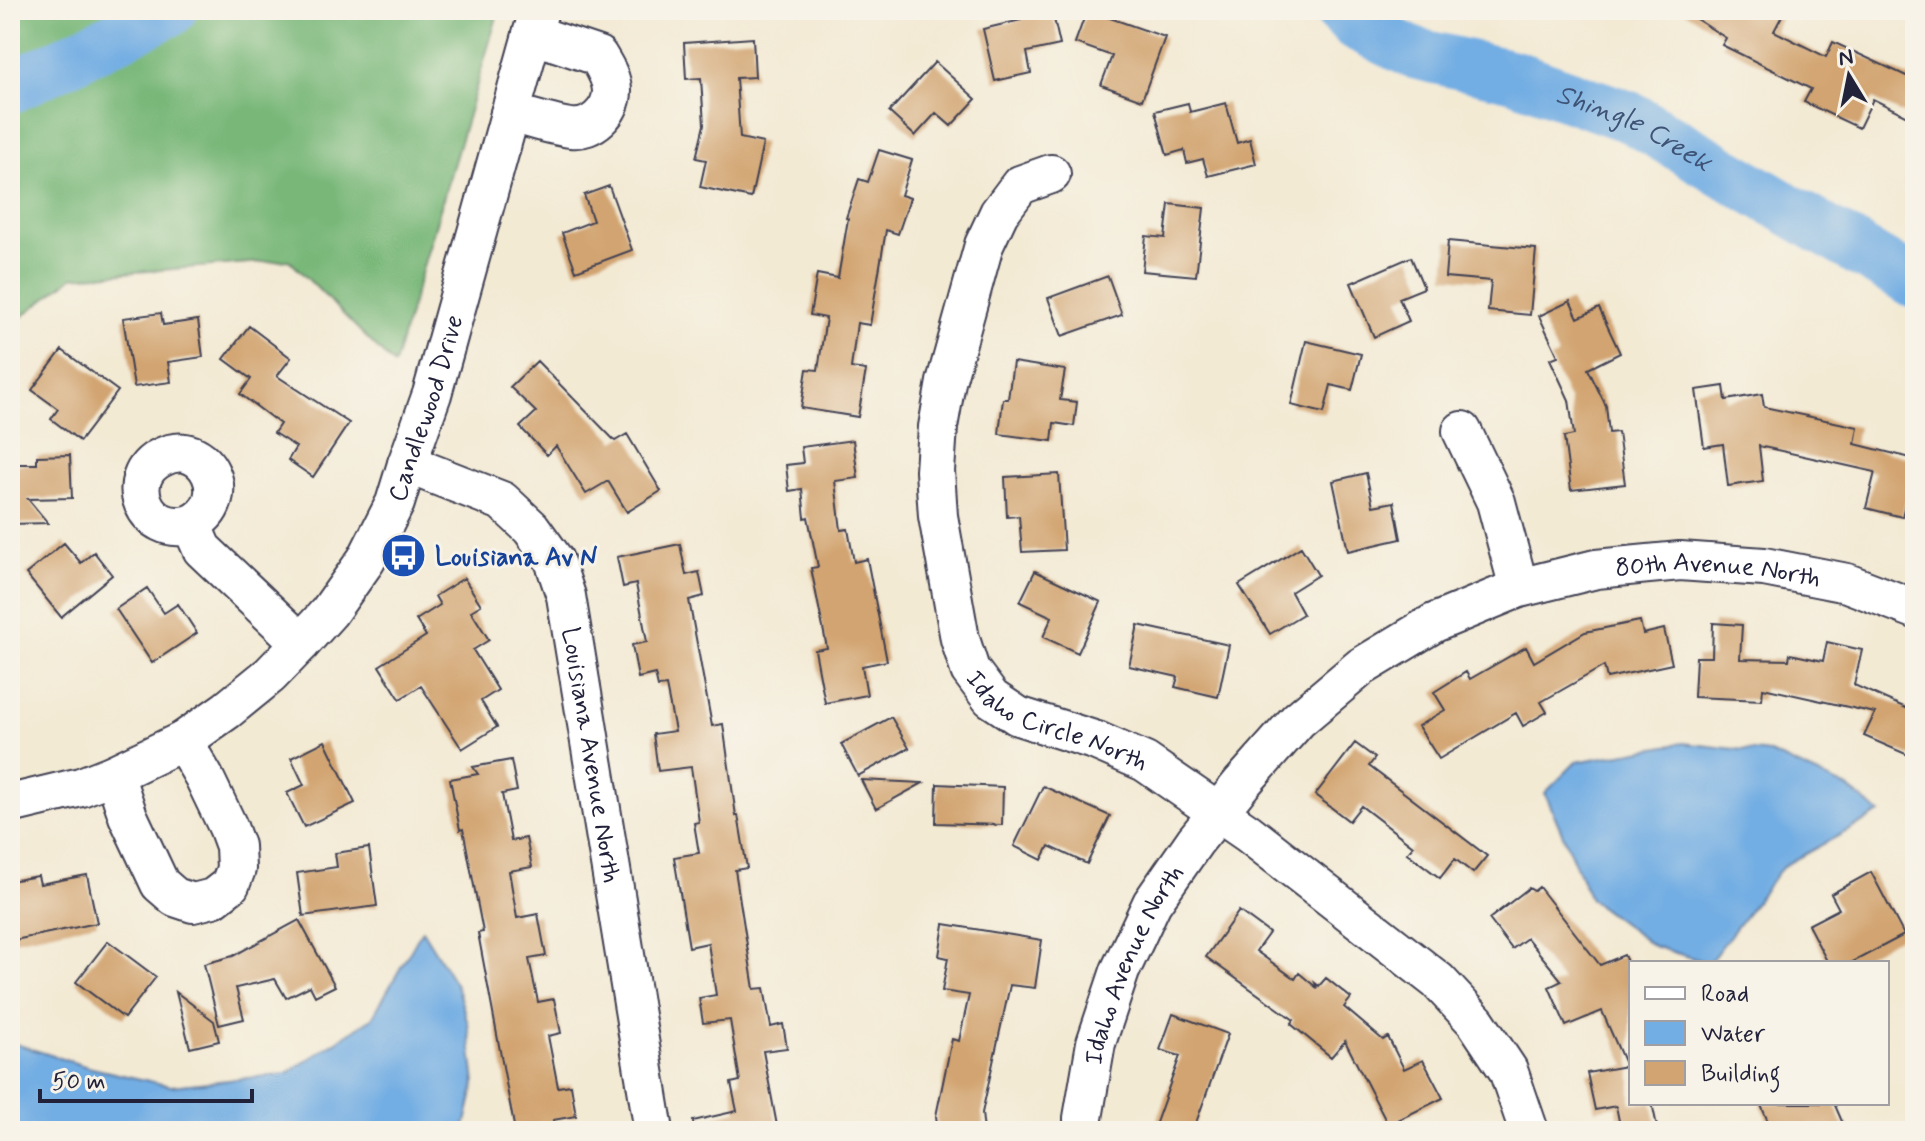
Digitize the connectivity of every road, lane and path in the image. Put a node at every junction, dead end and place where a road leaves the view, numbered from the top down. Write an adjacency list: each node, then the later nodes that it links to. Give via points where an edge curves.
1 (535, 22): 2 (street, Candlewood Drive); 2 (street, via 598,56 612,91 606,112 592,124 573,129)
2 (510, 113): 5 (street, Candlewood Drive, via 432,394)
3 (1051, 174): 13 (street, Idaho Circle North, via 1020,185 999,213 984,245 946,382 936,486 960,639 970,670 991,698 1018,716 1145,762)
4 (1462, 431): 7 (street, via 1496,502)
5 (407, 464): 9 (street, Candlewood Drive, via 395,503 366,560); 14 (street, Louisiana Avenue North, via 502,501 554,560 566,596)
6 (191, 524): 9 (street, via 202,549)
7 (1519, 588): 8 (street, 80th Avenue North, via 1596,569 1680,561 1764,567 1847,583); 13 (street, 80th Avenue North, via 1434,623 1361,667 1298,720)
8 (1915, 609)
9 (301, 643): 10 (street, Candlewood Drive, via 270,675)
10 (183, 741): 11 (street, Candlewood Drive); 11 (street, via 235,846 230,885 213,898 193,903 160,884)
11 (114, 774): 12 (street, Candlewood Drive)
12 (10, 804)
13 (1219, 813): 15 (street, Idaho Avenue North, via 1152,903 1120,971 1096,1043); 16 (street, Idaho Circle North, via 1438,981 1476,1022 1508,1070)
14 (654, 1131)
15 (1083, 1131)
16 (1529, 1131)

